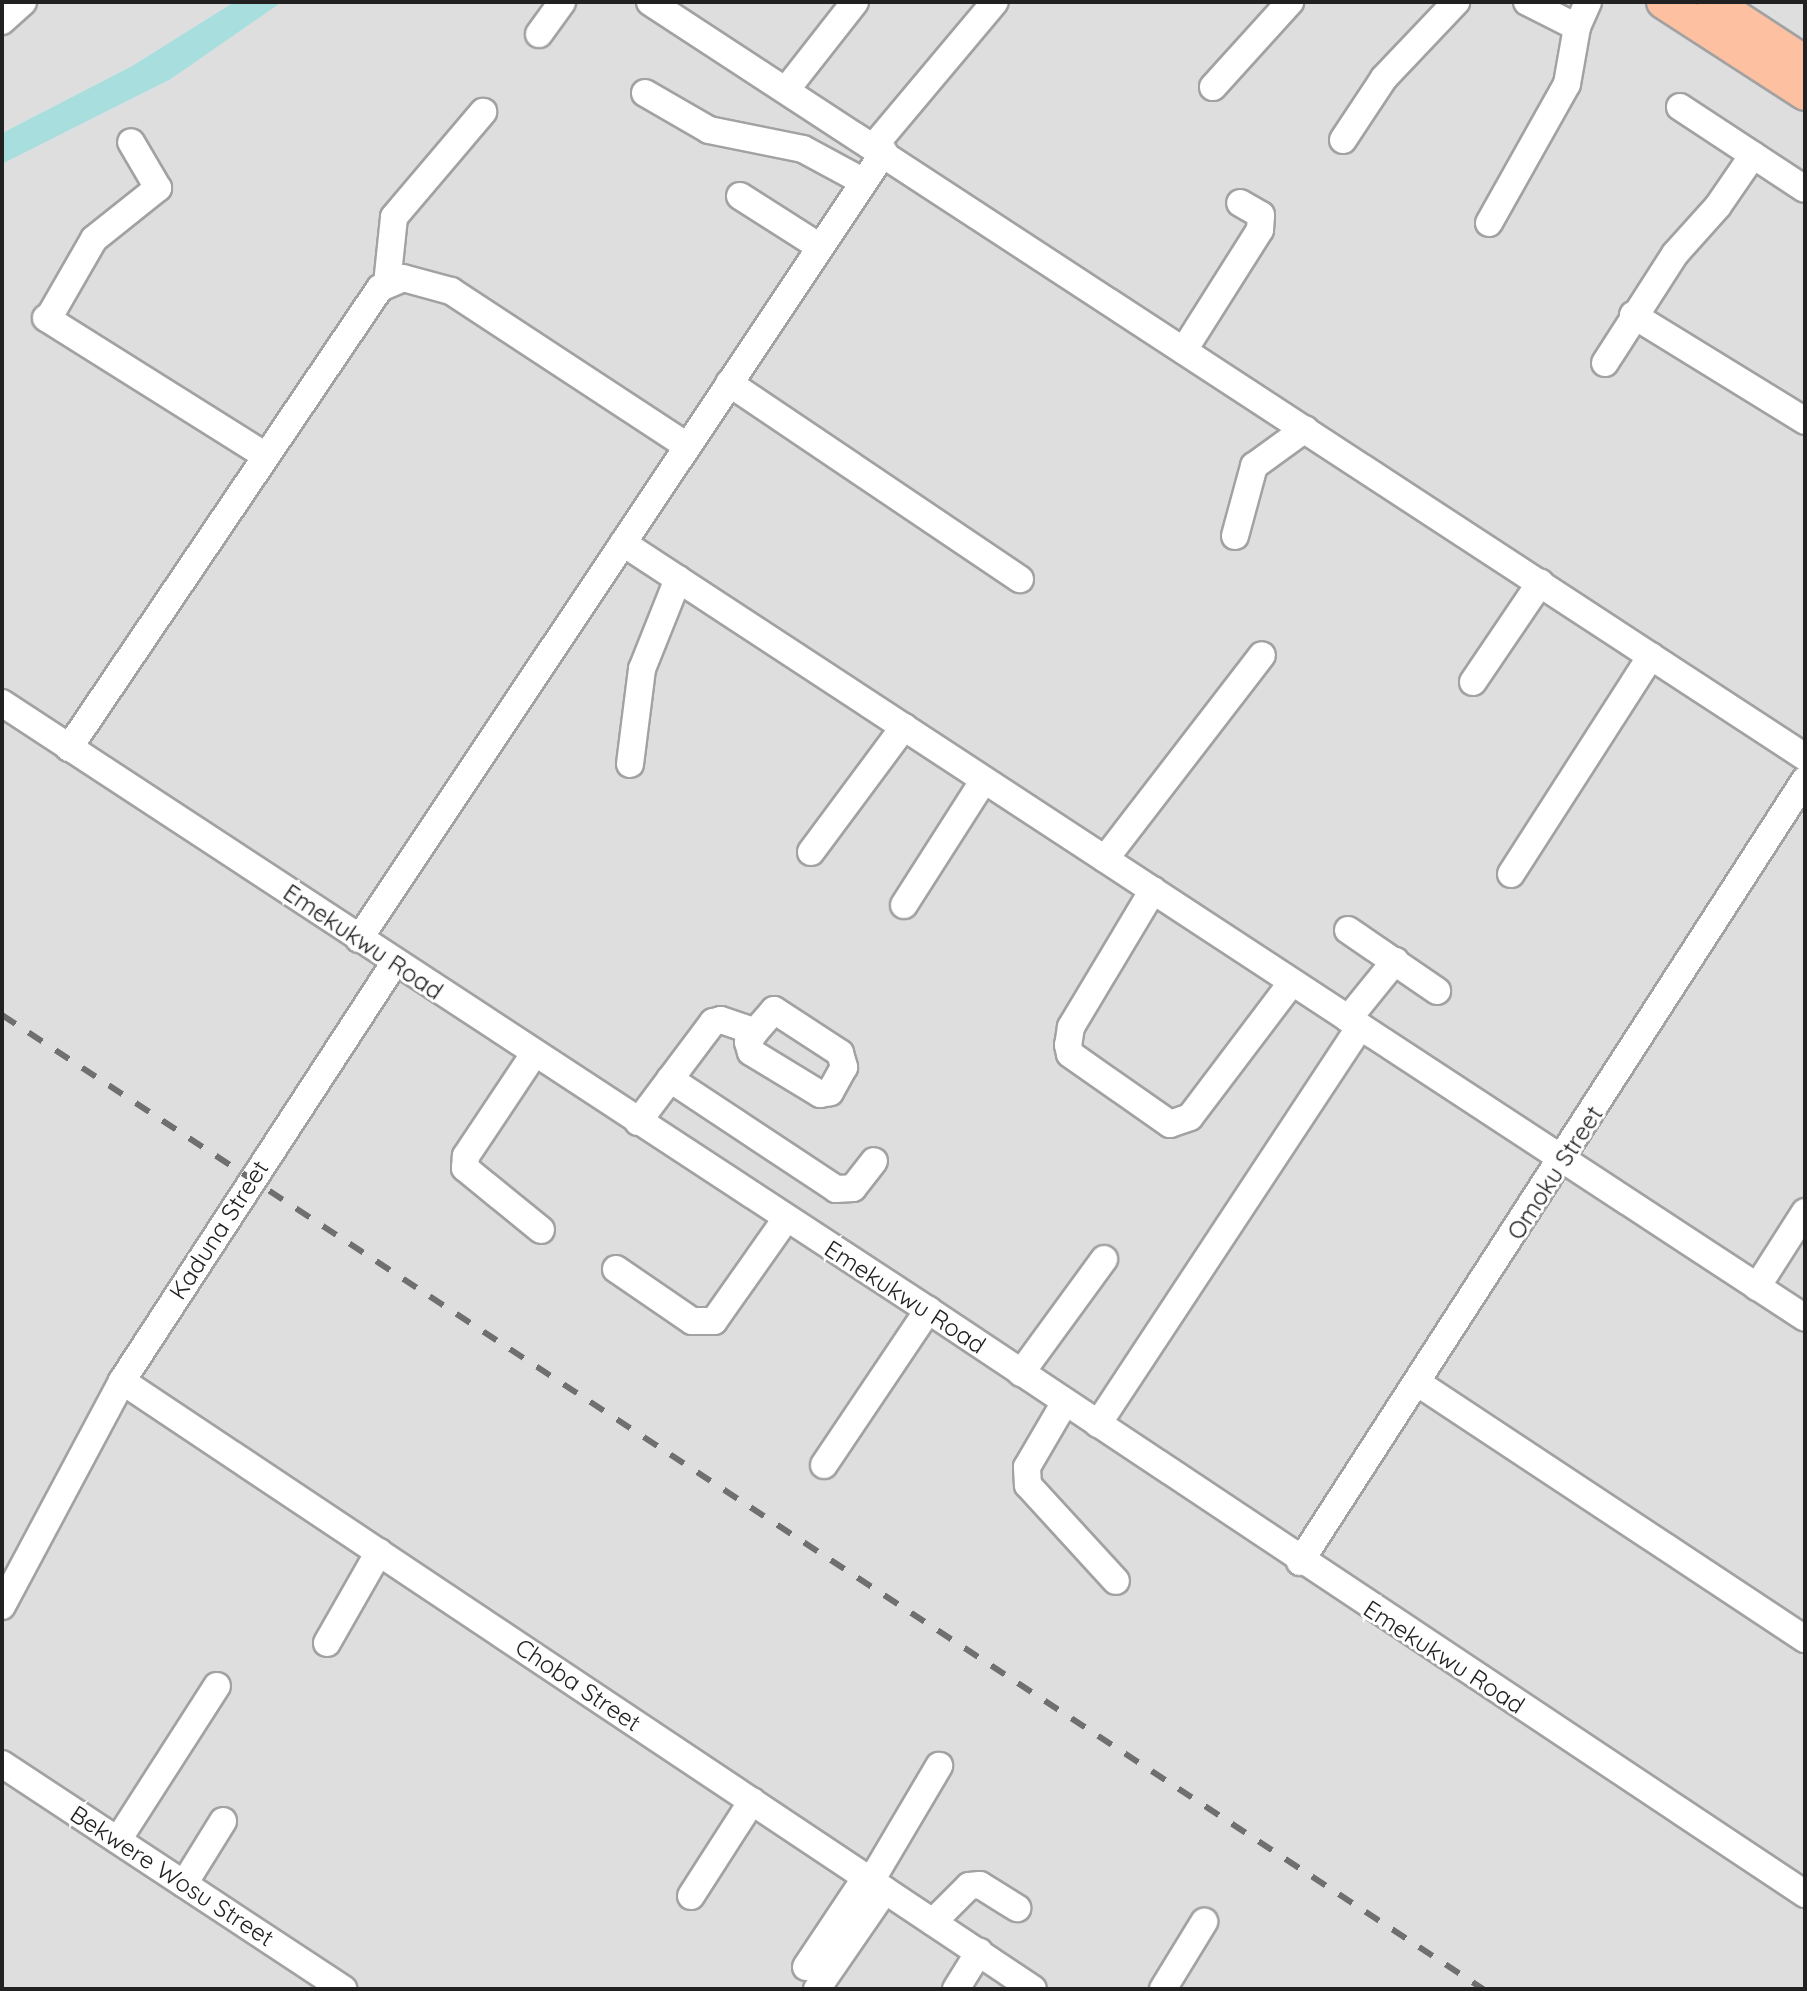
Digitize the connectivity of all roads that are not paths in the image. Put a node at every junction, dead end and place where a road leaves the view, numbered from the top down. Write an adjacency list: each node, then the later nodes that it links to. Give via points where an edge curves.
1 (23, 2): 12 (street)
2 (562, 2): 14 (street)
3 (650, 2): 17 (street)
4 (855, 2): 17 (street)
5 (995, 2): 24 (street)
6 (1290, 2): 16 (street)
7 (1456, 2): 22 (street, via 1384,78)
8 (1527, 2): 13 (street)
9 (1588, 2): 13 (street)
10 (1663, 2): 19 (main road)
11 (1713, 2): 15 (main road)
12 (2, 21)
13 (1577, 27): 30 (street, via 1567,84)
14 (539, 34)
15 (1805, 62)
16 (1213, 87)
17 (786, 90): 24 (street)
18 (645, 93): 26 (street, via 709,130 803,149)
19 (1805, 94)
20 (1680, 107): 25 (street)
21 (483, 112): 32 (street, via 394,217)
22 (1343, 140)
23 (131, 142): 40 (street, via 158,188 94,239 47,319)
24 (879, 149): 26 (street); 34 (street)
25 (1753, 155): 27 (street); 33 (street)
26 (864, 182): 31 (street)
27 (1805, 189)
28 (740, 196): 31 (street)
29 (1240, 203): 34 (street, via 1261,215 1260,230)
30 (1489, 223)
31 (820, 247): 36 (street)
32 (387, 284): 39 (street, via 412,278 451,291); 40 (street, via 362,308)
33 (1633, 315): 35 (street); 37 (street)
34 (1184, 350): 38 (street)
35 (1605, 363)
36 (729, 383): 39 (street); 44 (street)
37 (1805, 421)
38 (1305, 429): 41 (street, via 1254,466); 45 (street)
39 (687, 446): 42 (street)
40 (264, 455): 51 (street)
41 (1235, 536)
42 (623, 543): 43 (street); 62 (street)
43 (678, 579): 50 (street); 53 (street, via 642,669)
44 (1020, 579)
45 (1540, 583): 47 (street); 48 (street)
46 (1262, 655): 57 (street)
47 (1651, 656): 52 (street); 58 (street)
48 (1473, 682)
49 (2, 703): 51 (street, Emekukwu Road)
50 (904, 727): 54 (street); 56 (street)
51 (69, 748): 62 (street, Emekukwu Road)
52 (1805, 757)
53 (630, 764)
54 (984, 780): 57 (street); 60 (street)
55 (1805, 780): 72 (street, Omoku Street)
56 (811, 852)
57 (1105, 859): 59 (street)
58 (1511, 874)
59 (1153, 890): 65 (street); 65 (street, via 1071,1027 1068,1045 1070,1054 1170,1124 1190,1117)
60 (904, 905)
61 (1348, 930): 63 (street)
62 (359, 939): 64 (street, Emekukwu Road)
63 (1395, 961): 66 (street); 67 (street)
64 (395, 963): 69 (street, Emekukwu Road); 83 (street, Kaduna Street)
65 (1292, 982): 67 (street)
66 (1437, 991)
67 (1354, 1022): 72 (street); 86 (street)
68 (755, 1032): 70 (street, via 713,1022)
69 (534, 1054): 71 (street, Emekukwu Road); 76 (street, via 466,1156 465,1168)
70 (670, 1079): 71 (street); 73 (street, via 836,1189 853,1188)
71 (638, 1122): 75 (street, Emekukwu Road)
72 (1564, 1160): 79 (street); 84 (street, Omoku Street)
73 (874, 1161)
74 (1805, 1212): 79 (street)
75 (786, 1219): 78 (street, via 714,1321 692,1321); 80 (street, Emekukwu Road)
76 (541, 1230)
77 (1104, 1259): 82 (street)
78 (616, 1269)
79 (1757, 1287): 81 (street)
80 (928, 1310): 82 (street, Emekukwu Road); 87 (street)
81 (1805, 1318)
82 (1021, 1373): 85 (street, Emekukwu Road)
83 (122, 1381): 88 (street, Kaduna Street); 89 (street, Choba Street)
84 (1418, 1383): 90 (street, Omoku Street); 94 (street)
85 (1065, 1402): 86 (street, Emekukwu Road); 92 (street, via 1027,1467 1028,1485)
86 (1098, 1424): 90 (street, Emekukwu Road)
87 (824, 1465)
88 (56, 1505): 91 (street, Kaduna Street); 93 (street, Kaduna Street)
89 (379, 1552): 95 (street); 99 (street, Choba Street)
90 (1300, 1562): 104 (street, Emekukwu Road)
91 (2, 1571)
92 (1116, 1581)
93 (2, 1606)
94 (1805, 1639)
95 (327, 1643)
96 (217, 1686): 101 (street)
97 (2, 1764): 101 (street, Bekwere Wosu Street)
98 (939, 1766): 102 (street)
99 (752, 1801): 102 (street, Choba Street); 105 (street)
100 (223, 1821): 103 (street)
101 (118, 1840): 103 (street, Bekwere Wosu Street)
102 (874, 1883): 107 (street, Choba Street); 110 (street)
103 (184, 1884): 111 (street, Bekwere Wosu Street)
104 (1805, 1894)
105 (691, 1896)
106 (1017, 1908): 107 (street, via 980,1885 969,1886)
107 (933, 1922): 109 (street, Choba Street)
108 (1204, 1922): 115 (street)
109 (979, 1952): 112 (street, Choba Street); 114 (street)
110 (812, 1978)
111 (309, 1980): 113 (street, Bekwere Wosu Street)
112 (1024, 1986)
113 (343, 1989)
114 (956, 1989)
115 (1163, 1989)

